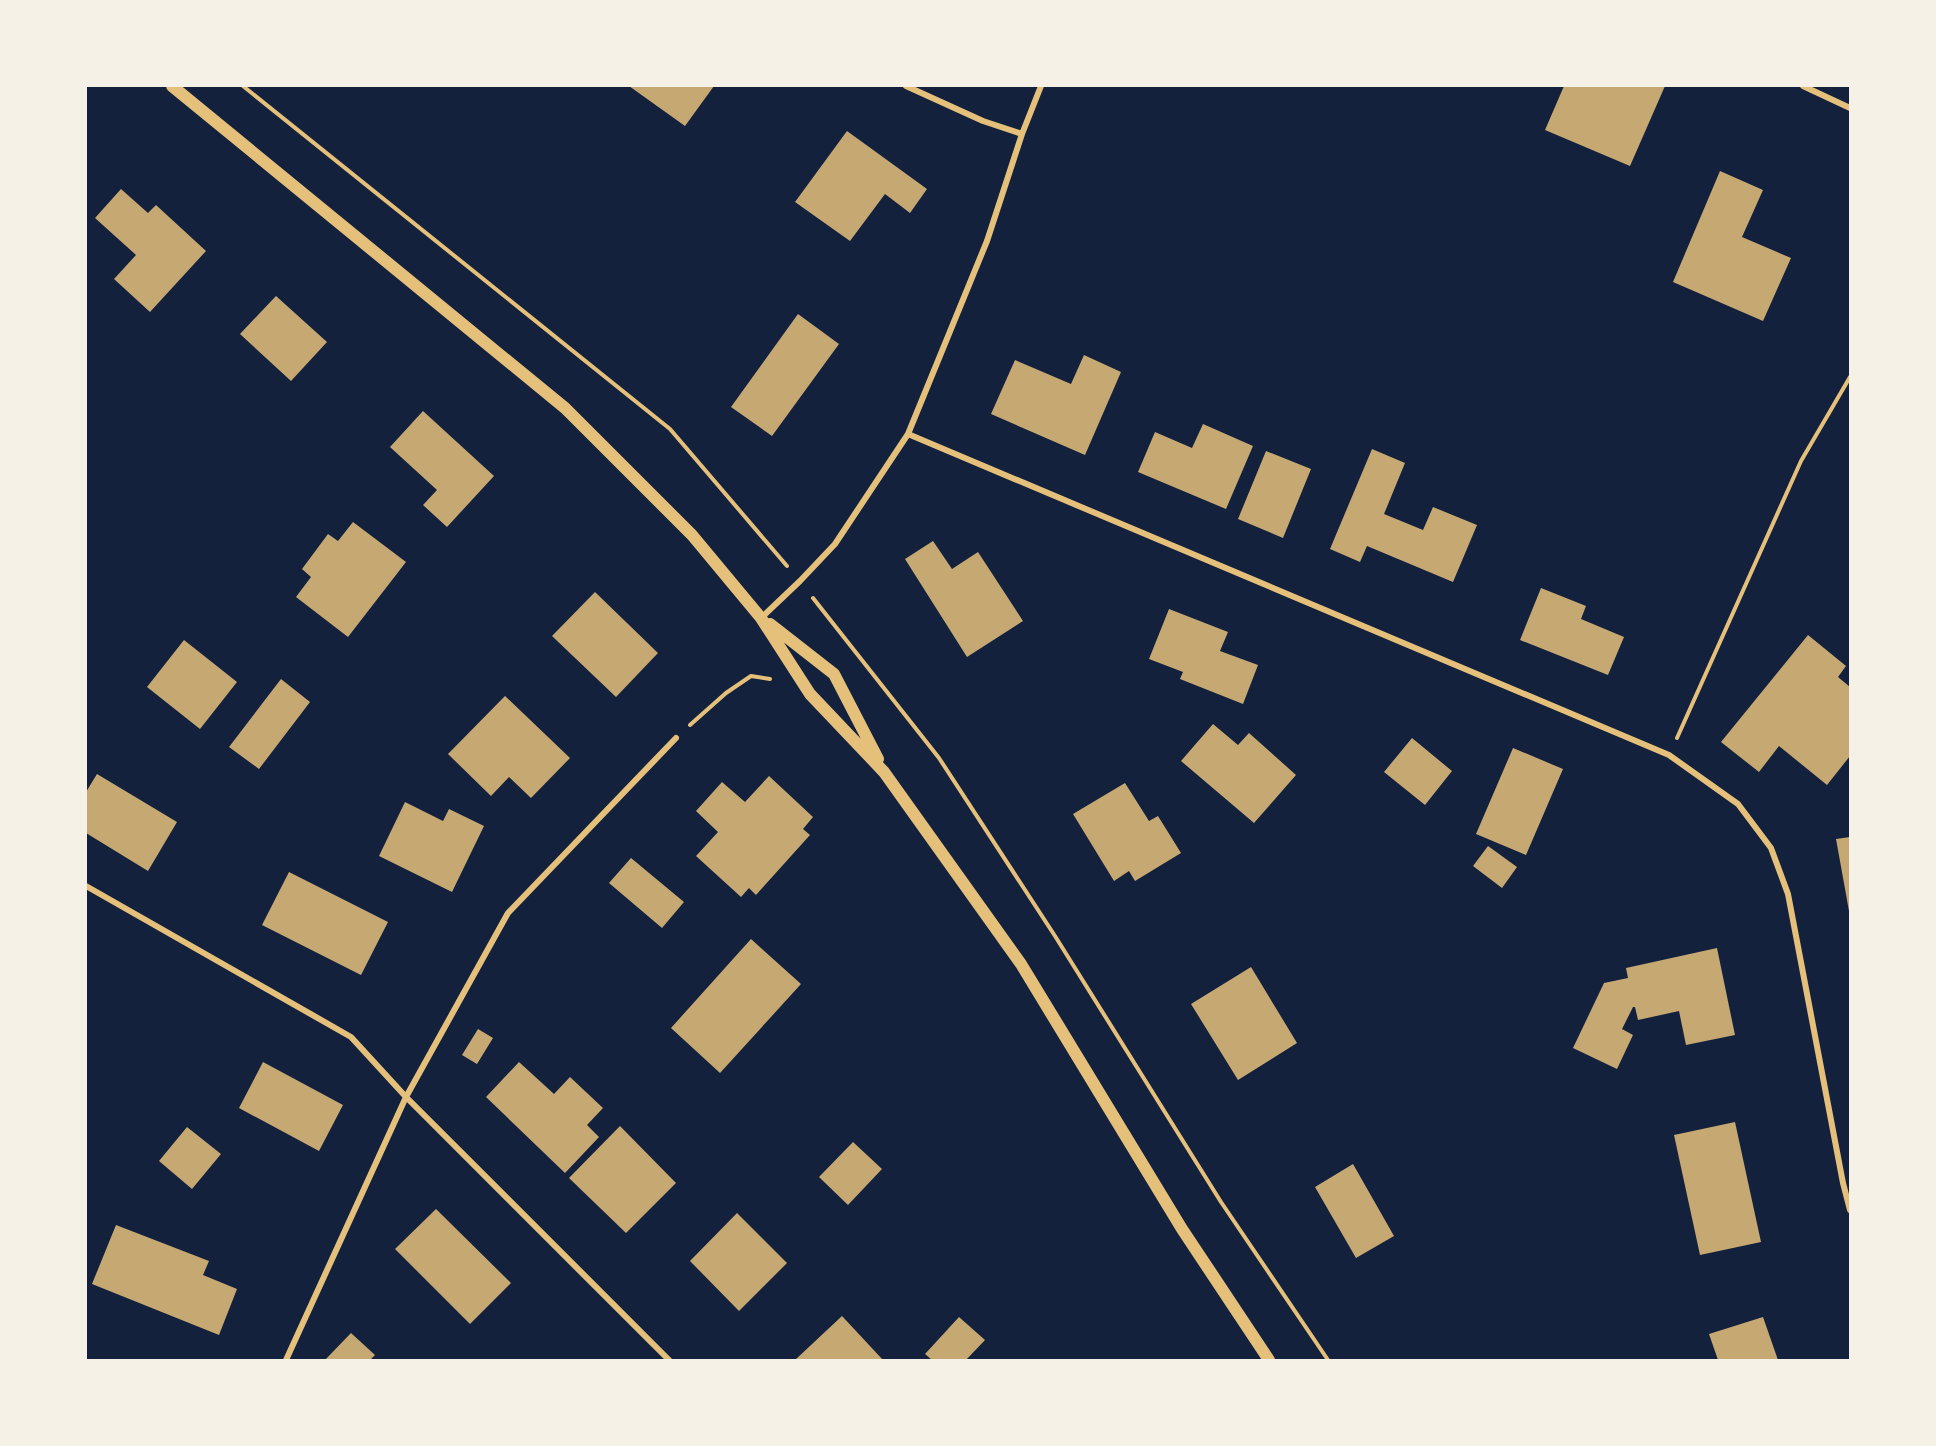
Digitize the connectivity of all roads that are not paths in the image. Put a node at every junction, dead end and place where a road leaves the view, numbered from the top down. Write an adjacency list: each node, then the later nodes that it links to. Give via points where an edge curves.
1 (172, 86): 8 (main road, via 565,408 692,535)
2 (906, 86): 6 (street)
3 (1041, 86): 6 (street)
4 (1803, 86): 5 (street)
5 (1851, 108)
6 (1022, 134): 7 (street, via 987,241)
7 (908, 434): 8 (street, via 835,544); 13 (street, via 1669,755 1738,804 1771,848 1788,894)
8 (761, 618): 10 (main road, via 810,694); 10 (main road, via 834,674)
9 (676, 738): 12 (street, via 508,913)
10 (884, 772): 16 (main road, via 1021,964 1182,1229)
11 (86, 886): 12 (street, via 351,1037)
12 (406, 1096): 14 (street); 15 (street)
13 (1851, 1210)
14 (286, 1360)
15 (669, 1360)
16 (1269, 1360)

